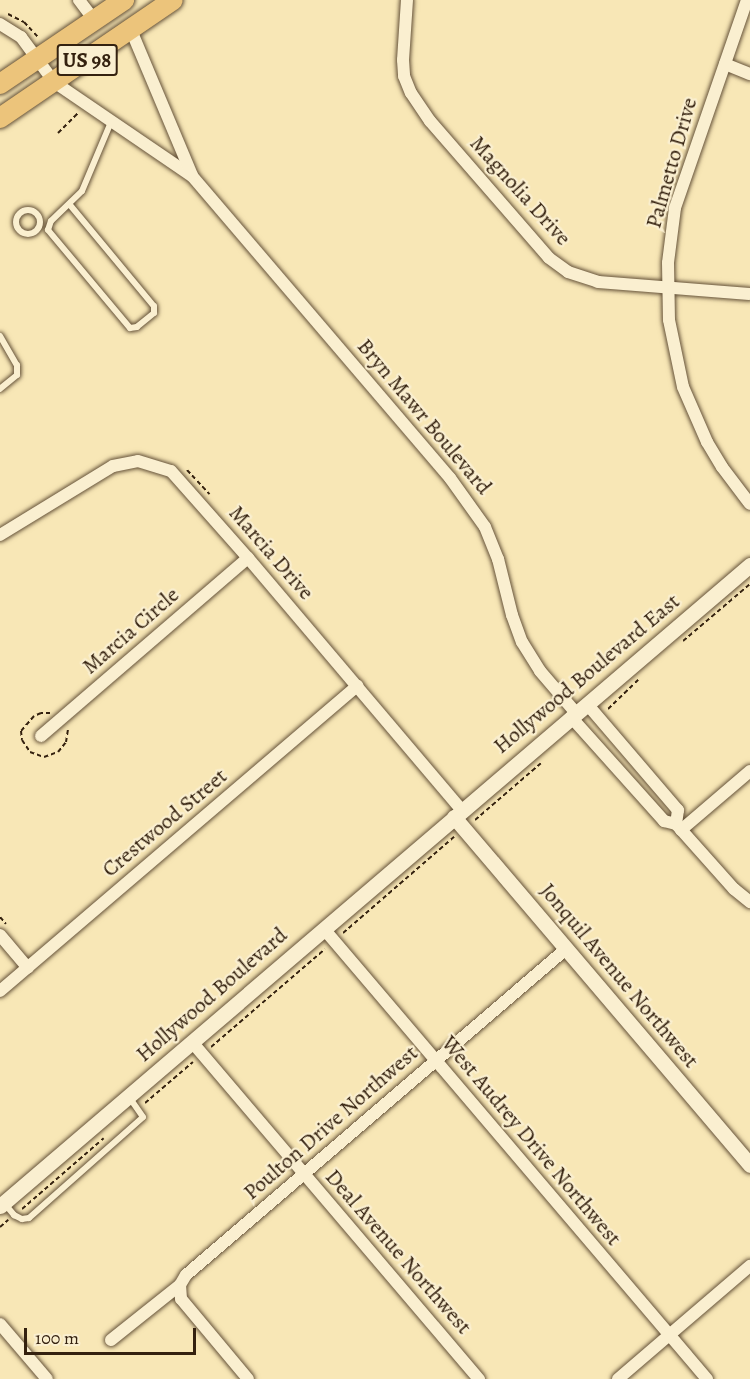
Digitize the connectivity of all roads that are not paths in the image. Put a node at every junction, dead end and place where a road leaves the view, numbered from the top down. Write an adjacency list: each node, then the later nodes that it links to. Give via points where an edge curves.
1 (79, 0): 6 (street)
2 (124, 0): 6 (highway, US 98)
3 (173, 0): 8 (highway, US 98)
4 (407, 0): 20 (street, Magnolia Drive, via 403,60 411,93 430,121 549,258 582,278)
5 (747, 0): 10 (street, Palmetto Drive)
6 (94, 20): 9 (highway, US 98)
7 (0, 24): 9 (street, Bryn Mawr Boulevard, via 21,37)
8 (131, 30): 12 (highway, US 98); 16 (street, Bryn Mawr Boulevard)
9 (37, 58): 12 (street, Bryn Mawr Boulevard); 13 (highway, US 98)
10 (725, 64): 11 (street); 20 (street, Palmetto Drive, via 675,208)
11 (750, 74)
12 (54, 82): 14 (highway, US 98); 15 (street, Bryn Mawr Boulevard)
13 (0, 84)
14 (0, 118)
15 (111, 122): 16 (street, Bryn Mawr Boulevard); 17 (lane, via 88,179)
16 (192, 176): 29 (street, Bryn Mawr Boulevard, via 468,500 498,559 522,642 540,671)
17 (70, 205): 19 (lane); 19 (lane, via 154,306 154,313 130,328 50,235)
18 (40, 223): 19 (lane)
19 (49, 225)
20 (668, 289): 21 (street, Magnolia Drive); 24 (street, Palmetto Drive, via 675,359 690,406 722,467)
21 (750, 294)
22 (0, 336): 23 (lane, via 17,365 17,375)
23 (0, 389)
24 (750, 504)
25 (0, 535): 26 (street, Marcia Drive, via 101,471 138,461 164,467 177,476)
26 (248, 558): 28 (street, Marcia Drive); 30 (street, Marcia Circle)
27 (750, 565): 29 (street, Hollywood Boulevard East)
28 (357, 686): 32 (street, Marcia Drive); 38 (street, Crestwood Street)
29 (578, 711): 32 (street, Hollywood Boulevard East); 33 (street, Bryn Mawr Boulevard, via 664,821); 33 (street, Bryn Mawr Boulevard, via 599,717 678,810)
30 (41, 736)
31 (750, 771): 33 (street)
32 (460, 819): 36 (street, Hollywood Boulevard); 37 (street, Jonquil Avenue Northwest)
33 (678, 827): 34 (street, Bryn Mawr Boulevard)
34 (750, 902)
35 (0, 935): 38 (street)
36 (329, 935): 40 (street, Hollywood Boulevard); 41 (street, West Audrey Drive Northwest)
37 (566, 949): 41 (street, Poulton Drive Northwest); 43 (street, Jonquil Avenue Northwest)
38 (27, 968): 39 (street, Crestwood Street)
39 (0, 991)
40 (192, 1042): 42 (street, Hollywood Boulevard); 44 (street, Deal Avenue Northwest)
41 (435, 1061): 44 (street, Poulton Drive Northwest); 49 (street, West Audrey Drive Northwest)
42 (128, 1096): 45 (street, Hollywood Boulevard); 45 (lane, via 143,1117 29,1218 14,1215)
43 (750, 1165)
44 (304, 1174): 47 (street, Poulton Drive Northwest, via 186,1275); 53 (street, Deal Avenue Northwest)
45 (2, 1204)
46 (750, 1266): 49 (street)
47 (180, 1285): 50 (street, Poulton Drive Northwest); 52 (street, via 181,1299 187,1308)
48 (0, 1324): 51 (street)
49 (669, 1335): 54 (street); 55 (street, West Audrey Drive Northwest)
50 (111, 1340)
51 (47, 1379)
52 (248, 1379)
53 (479, 1379)
54 (618, 1379)
55 (707, 1379)

